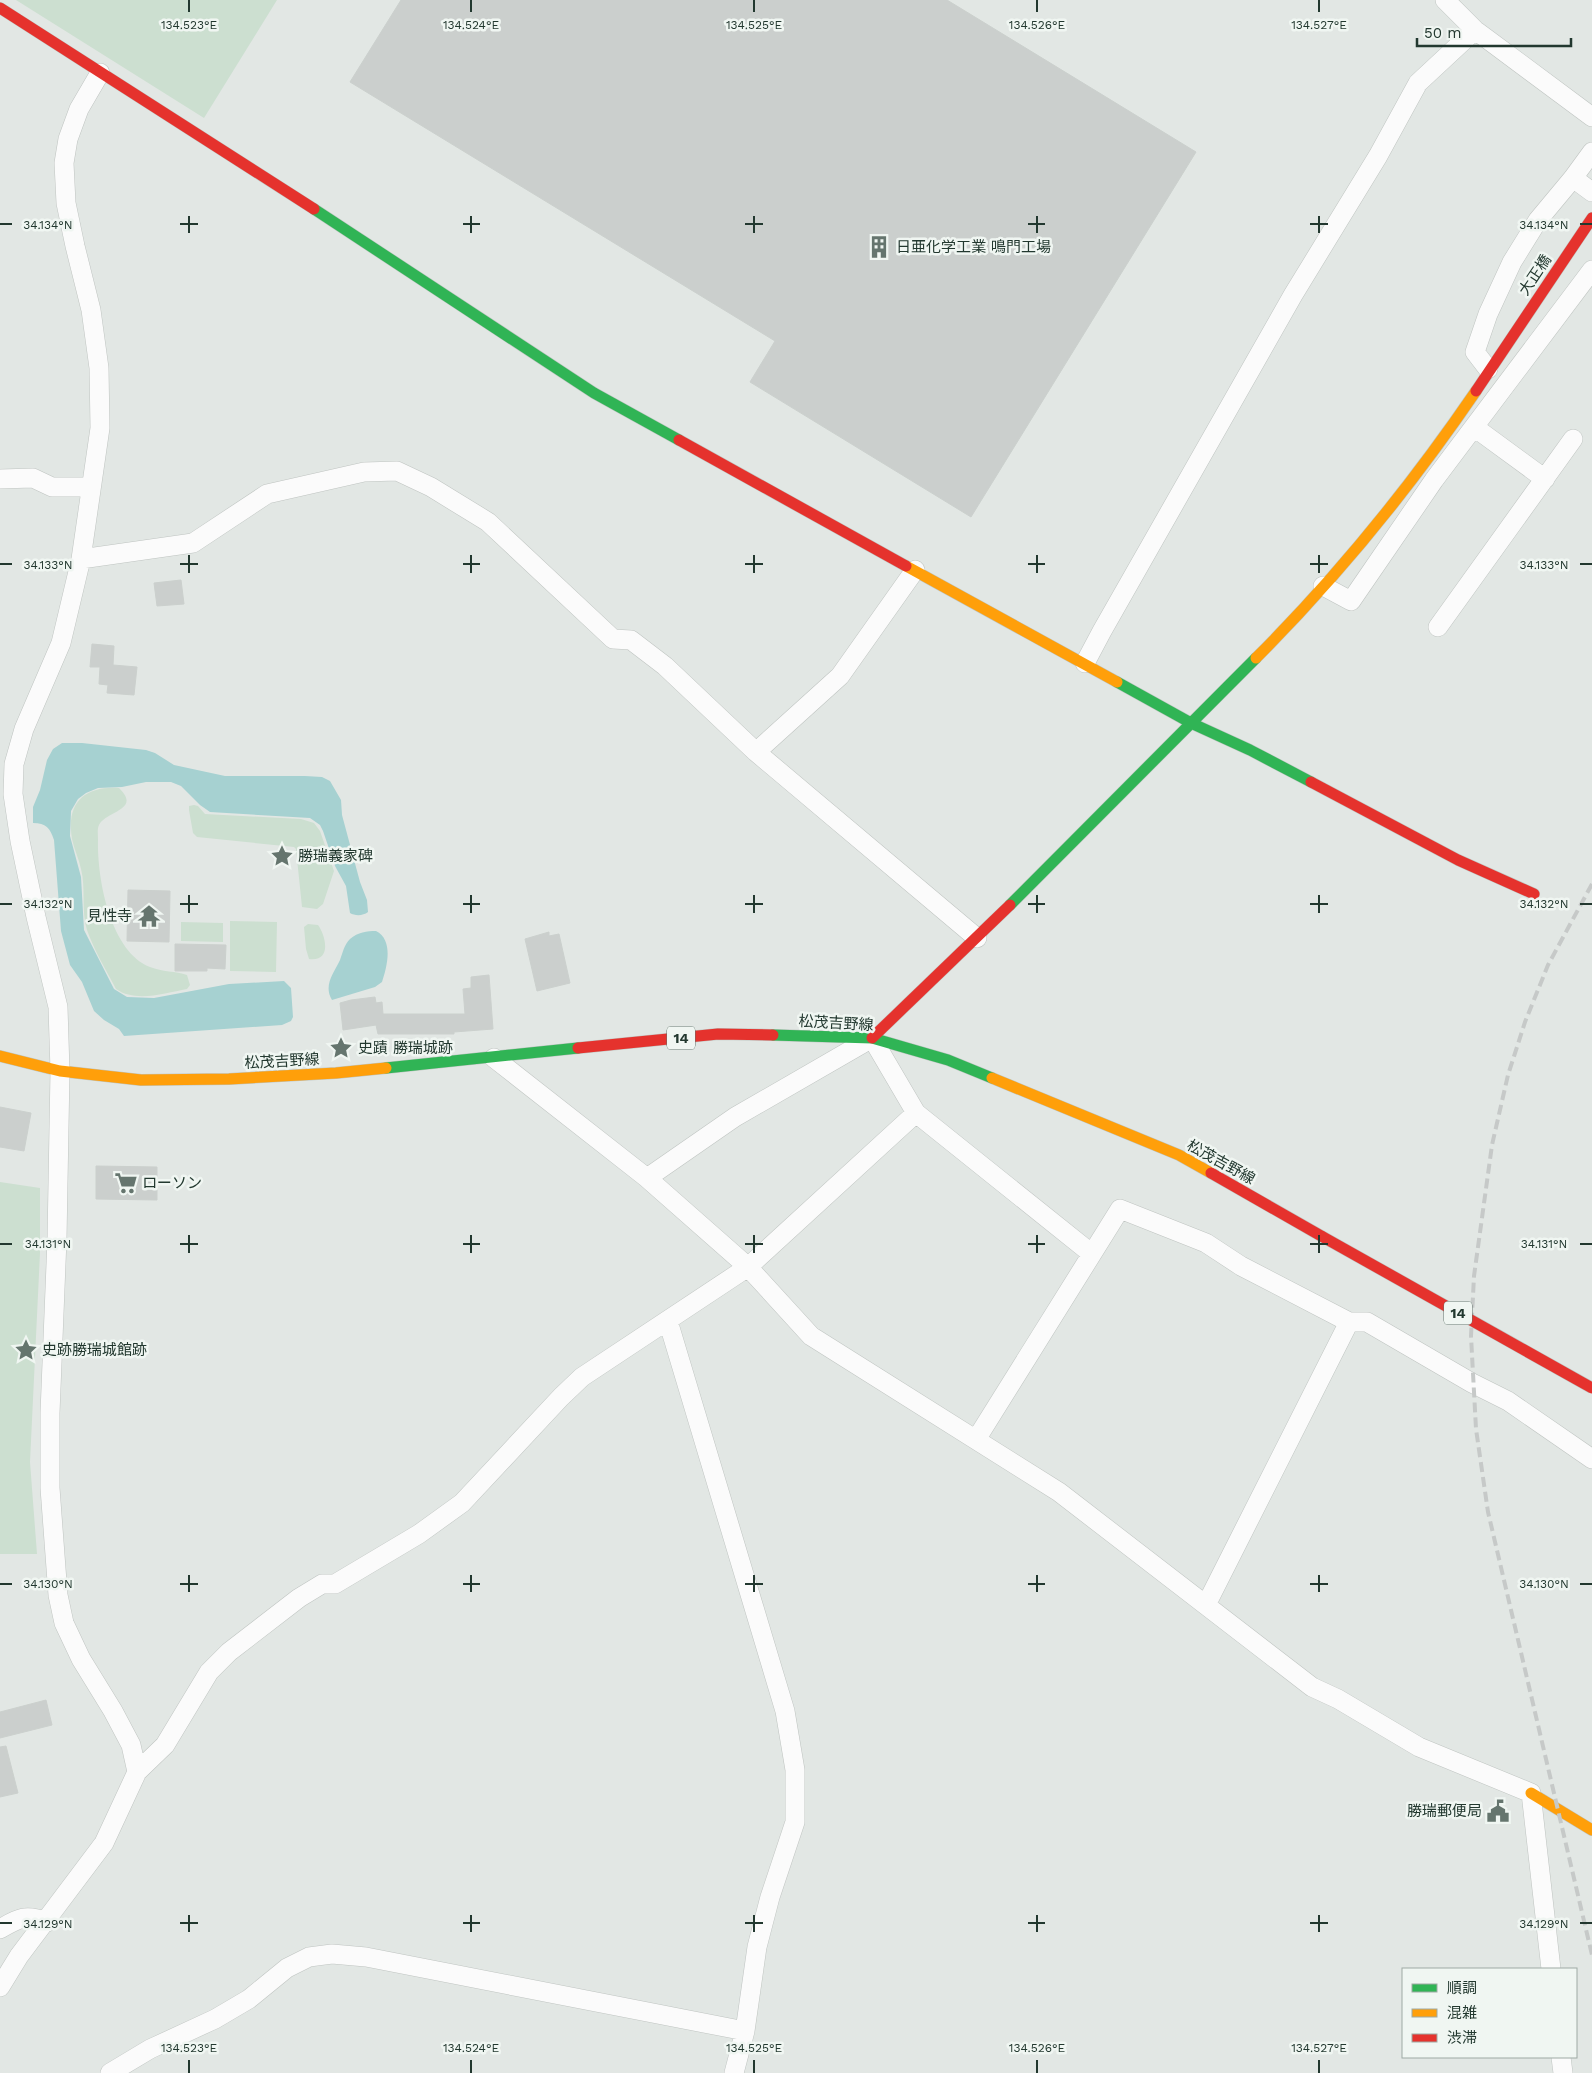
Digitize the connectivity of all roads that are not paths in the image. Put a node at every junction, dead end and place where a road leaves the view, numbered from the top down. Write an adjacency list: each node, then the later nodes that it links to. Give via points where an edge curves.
1 (1445, 0): 3 (street)
2 (0, 8): 4 (street)
3 (1475, 30): 5 (street); 21 (street, via 1418,83 1378,156 1293,295)
4 (100, 73): 16 (street, via 68,139 64,163 66,203 91,310 99,368 100,428); 18 (street, via 594,392)
5 (1592, 117)
6 (1592, 152): 7 (street)
7 (1574, 178): 8 (street); 11 (street, via 1538,220 1508,270 1488,314 1475,352)
8 (1592, 192)
9 (1592, 218): 11 (street, 大正橋)
10 (1592, 270): 12 (street)
11 (1488, 369): 19 (street, 大正橋, via 1462,411 1390,508)
12 (1474, 426): 15 (street); 19 (street, via 1350,601)
13 (1573, 439): 15 (street)
14 (0, 479): 16 (street, via 33,478 52,487)
15 (1545, 479): 20 (street)
16 (91, 487): 17 (street)
17 (81, 559): 23 (street, via 193,543 267,494 364,472 397,471 431,487 488,522 613,639 631,640 665,666); 29 (street, via 61,643 24,729 14,764 13,794 20,841 58,1007)
18 (915, 570): 21 (street); 23 (street, via 840,676)
19 (1323, 586): 22 (street, 大正橋)
20 (1438, 627)
21 (1085, 663): 22 (street)
22 (1191, 723): 24 (street, via 1250,750 1458,860); 25 (street, 大正橋)
23 (756, 752): 25 (street)
24 (1534, 894)
25 (977, 938): 26 (street, 大正橋)
26 (872, 1038): 28 (street, 松茂吉野線 / 14, via 718,1034); 30 (street); 31 (street, via 735,1117); 36 (street, 松茂吉野線 / 14, bridge, via 948,1060 1179,1155)
27 (0, 1056): 29 (street, 松茂吉野線 / 14)
28 (494, 1058): 29 (street, 松茂吉野線 / 14, via 328,1074 229,1079 141,1080); 31 (street)
29 (60, 1071): 40 (street, via 50,1488 58,1596 64,1623 131,1745)
30 (916, 1113): 32 (street); 33 (street)
31 (648, 1178): 33 (street)
32 (1092, 1254): 35 (street, via 1120,1209 1206,1243 1241,1266); 37 (street)
33 (748, 1266): 34 (street); 37 (street, via 811,1336)
34 (668, 1321): 40 (street, via 582,1377 462,1503 419,1534 335,1584 322,1584 299,1598 229,1652 209,1672 165,1745); 47 (street, via 785,1711 795,1770 795,1822 756,1946)
35 (1348, 1322): 38 (street, via 1367,1322 1508,1401); 39 (street)
36 (1592, 1388)
37 (977, 1438): 39 (street, via 1059,1492)
38 (1592, 1458)
39 (1206, 1605): 41 (street, via 1312,1686 1419,1747)
40 (137, 1772): 43 (street, via 104,1843)
41 (1530, 1793): 42 (street); 45 (street)
42 (1592, 1830)
43 (47, 1922): 44 (street, via 34,1917 18,1919); 46 (street)
44 (0, 1929)
45 (1551, 1968)
46 (0, 1986)
47 (745, 2032): 49 (street, via 366,1957 332,1954 309,1957 287,1968 249,1999); 50 (street)
48 (1561, 2058): 51 (street)
49 (110, 2073)
50 (734, 2073)
51 (1563, 2073)

